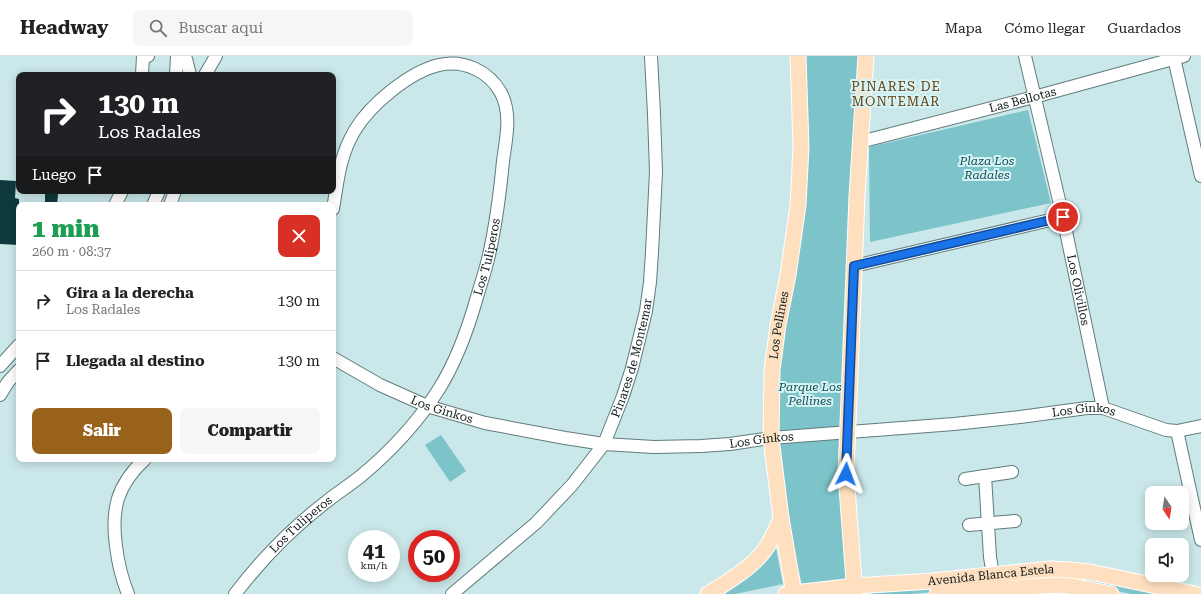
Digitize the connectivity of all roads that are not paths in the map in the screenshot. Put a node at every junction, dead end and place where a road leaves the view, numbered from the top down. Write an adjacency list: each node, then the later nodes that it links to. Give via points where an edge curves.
1 (148, 56): 11 (street, via 143,56)
2 (177, 56): 12 (street)
3 (181, 56): 13 (street, via 186,59)
4 (193, 56): 14 (street)
5 (216, 56): 15 (street)
6 (651, 56): 33 (street, Pinares de Montemar, via 656,172 650,282 640,340 624,396)
7 (798, 56): 32 (main road, Los Pellines, via 801,147 798,205 772,370)
8 (866, 56): 17 (main road)
9 (1025, 56): 16 (street, Los Olivillos)
10 (1179, 57): 16 (street, Las Bellotas); 18 (street)
11 (142, 72)
12 (176, 72)
13 (190, 72)
14 (191, 72)
15 (207, 72)
16 (1034, 97): 17 (street, Las Bellotas); 20 (street, Los Olivillos)
17 (860, 142): 21 (main road)
18 (1201, 176)
19 (336, 191): 27 (street, Los Tuliperos, via 340,166 349,140 366,114 389,92 419,73 448,63 475,68 496,85 504,101 507,116 499,198 489,255 462,344 441,386)
20 (1063, 217): 21 (street); 28 (street, Los Olivillos)
21 (854, 266): 31 (main road)
22 (16, 347): 23 (street)
23 (2, 359)
24 (336, 360): 27 (street, Los Ginkos, via 380,385)
25 (16, 373): 26 (street)
26 (0, 395)
27 (427, 406): 33 (street, Los Ginkos, via 485,423); 46 (street, Los Tuliperos, via 413,425 384,455 291,532)
28 (1103, 408): 30 (street, Los Ginkos, via 1153,426); 31 (street, Los Ginkos)
29 (1201, 426): 30 (street, Los Ginkos)
30 (1177, 431): 42 (street)
31 (848, 432): 32 (street, Los Ginkos); 44 (main road, via 846,474)
32 (771, 438): 33 (street, Los Ginkos, via 730,444 686,446); 38 (main road, Los Pellines)
33 (604, 444): 47 (street, Pinares de Montemar, via 572,485 540,519)
34 (141, 462): 45 (street, via 124,483 114,515 117,557)
35 (1012, 472): 36 (street)
36 (985, 476): 37 (street); 40 (street)
37 (965, 479)
38 (781, 518): 48 (main road, via 773,536 756,560); 49 (main road, Los Pellines)
39 (1015, 521): 40 (street)
40 (987, 523): 41 (street); 43 (street)
41 (969, 525)
42 (1201, 540)
43 (993, 575): 44 (main road, Avenida Blanca Estela); 52 (main road, Avenida Blanca Estela, via 1035,570 1070,570)
44 (855, 590): 49 (main road, Avenida Blanca Estela)
45 (128, 594)
46 (235, 594)
47 (452, 594)
48 (708, 594)
49 (791, 594)
50 (937, 594): 51 (main road, Avenida Blanca Estela, via 1058,585)
51 (1111, 594)
52 (1194, 594)

